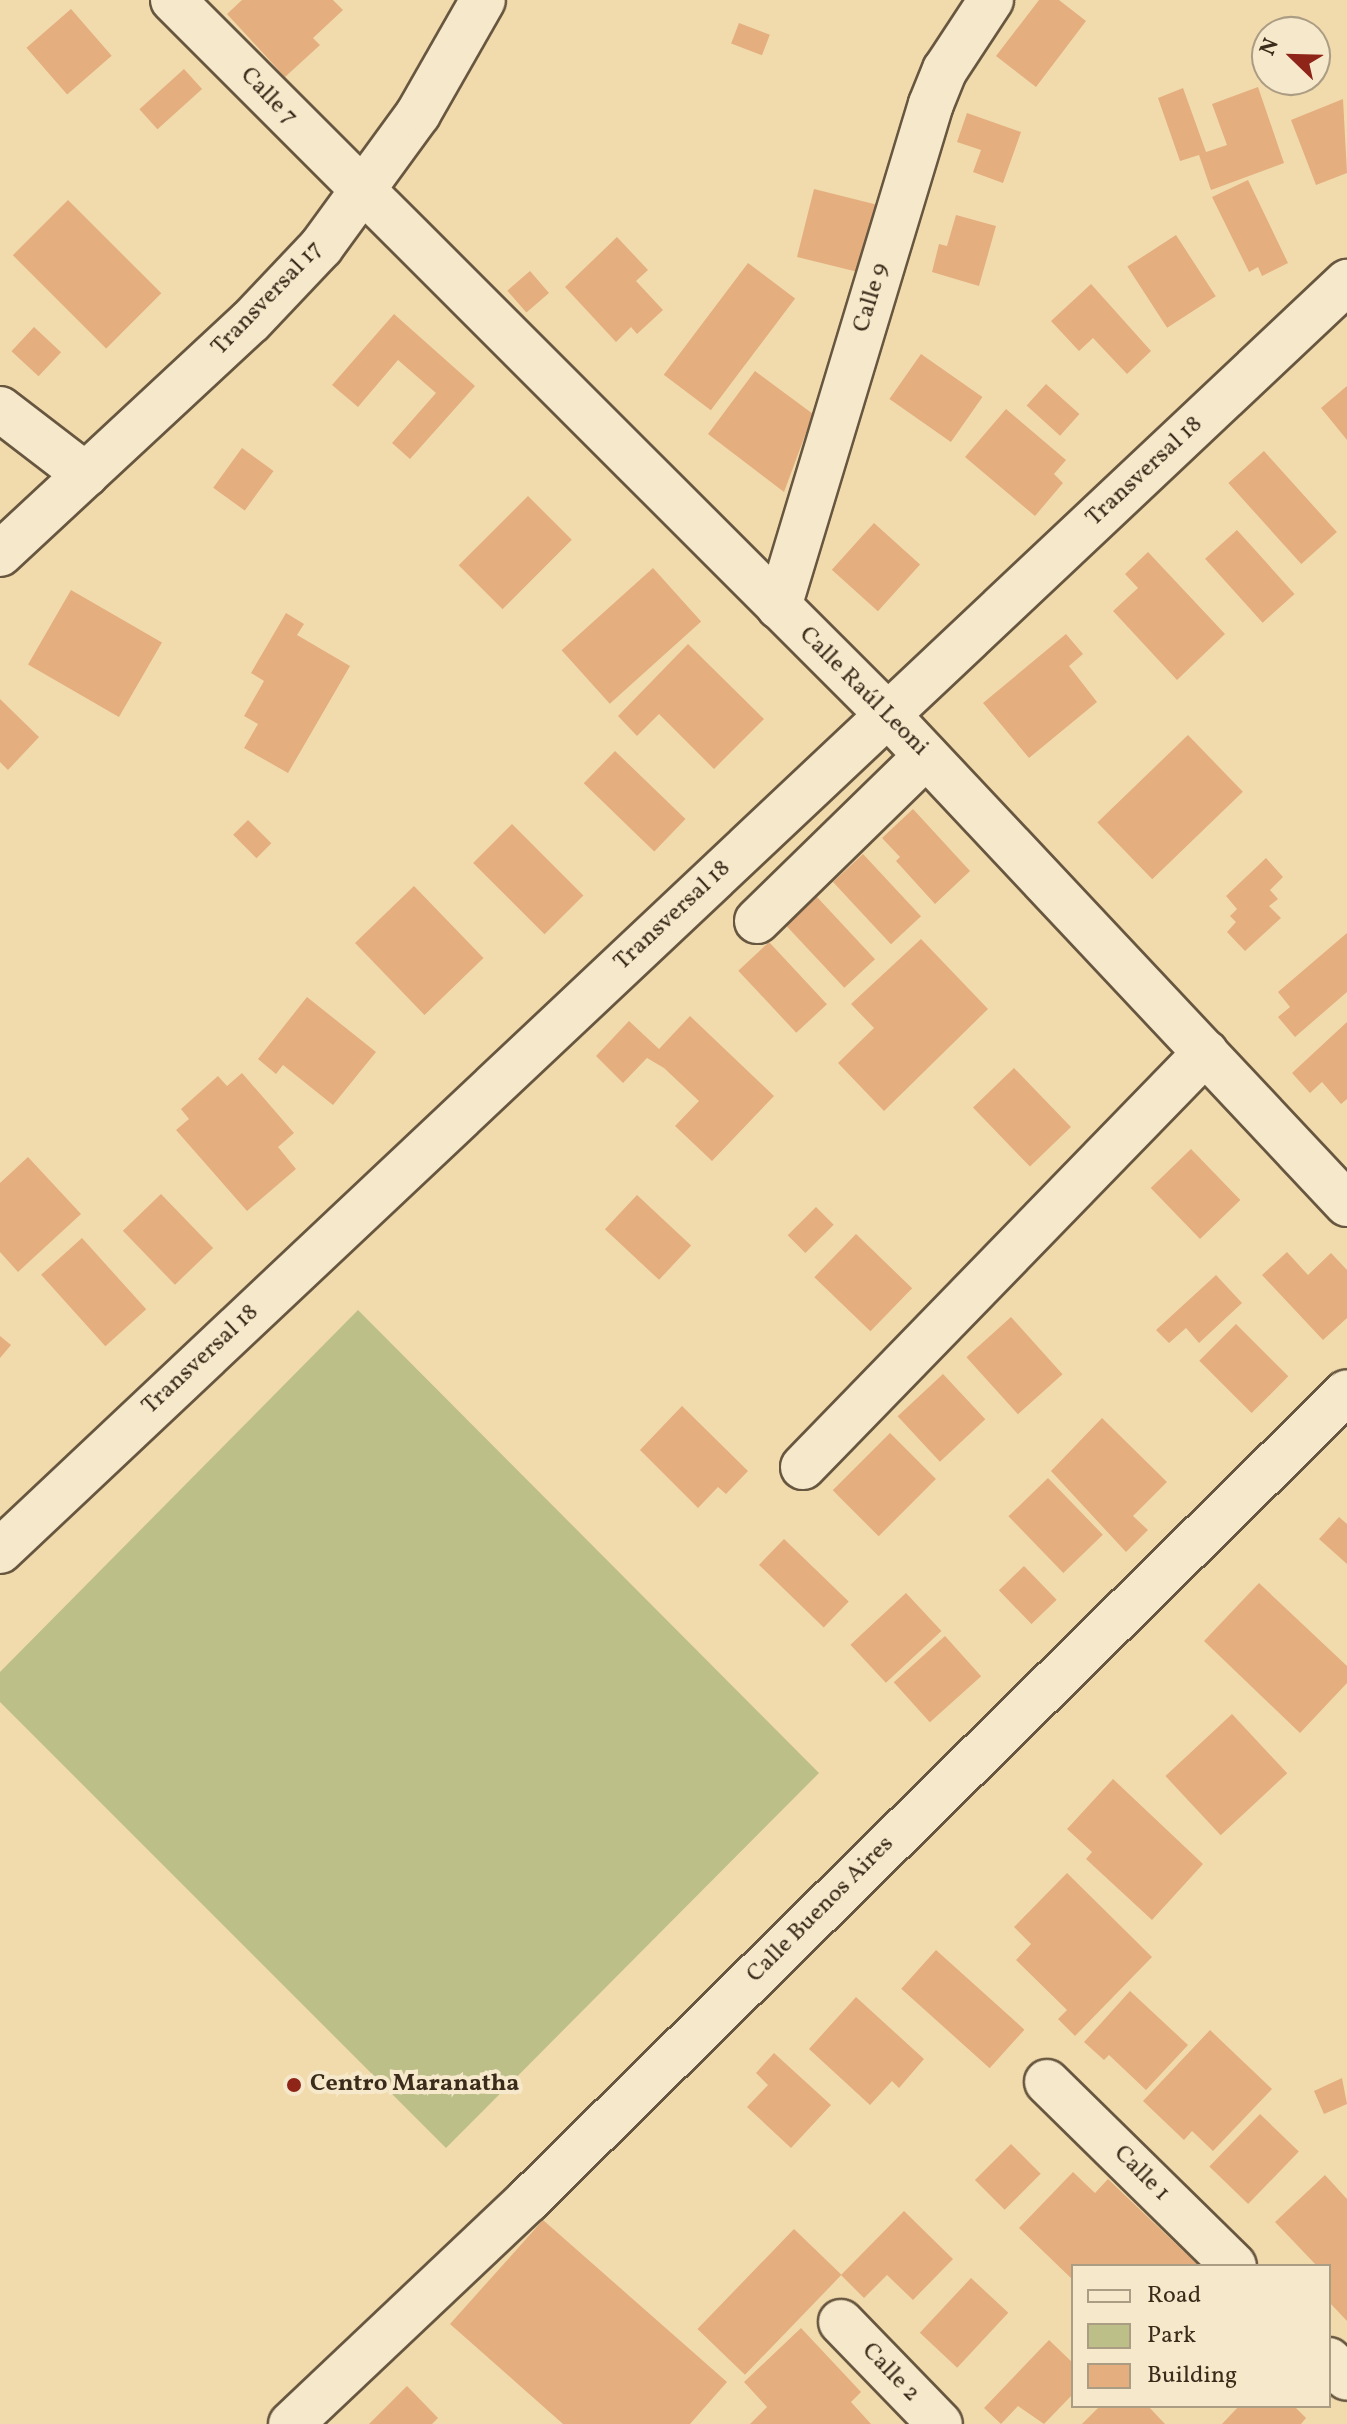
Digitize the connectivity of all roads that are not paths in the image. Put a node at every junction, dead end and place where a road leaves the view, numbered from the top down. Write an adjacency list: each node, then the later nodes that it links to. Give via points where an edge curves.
1 (173, 0): 4 (street, Calle 7)
2 (483, 0): 4 (street, Transversal 17, via 418,114)
3 (991, 0): 9 (street, Calle 9, via 945,70 931,104)
4 (362, 195): 7 (street, Transversal 17, via 251,321); 9 (street, Calle Raúl Leoni)
5 (1347, 282): 10 (street, Transversal 18)
6 (0, 409): 7 (street)
7 (86, 475): 8 (street, Transversal 17)
8 (0, 554)
9 (779, 607): 10 (street, Calle Raúl Leoni)
10 (887, 714): 11 (street, Calle Raúl Leoni); 17 (street, Transversal 18)
11 (926, 756): 12 (street); 13 (street, Calle Raúl Leoni)
12 (757, 921)
13 (1206, 1052): 14 (street, Calle Raúl Leoni); 16 (street)
14 (1347, 1204)
15 (1347, 1392): 23 (street, Calle Buenos Aires, via 528,2200)
16 (803, 1467)
17 (0, 1551)
18 (1047, 2082): 19 (street, Calle 1)
19 (1232, 2264)
20 (841, 2322): 24 (street, Calle 2)
21 (1331, 2362): 22 (street)
22 (1347, 2378)
23 (291, 2424)
24 (940, 2424)

